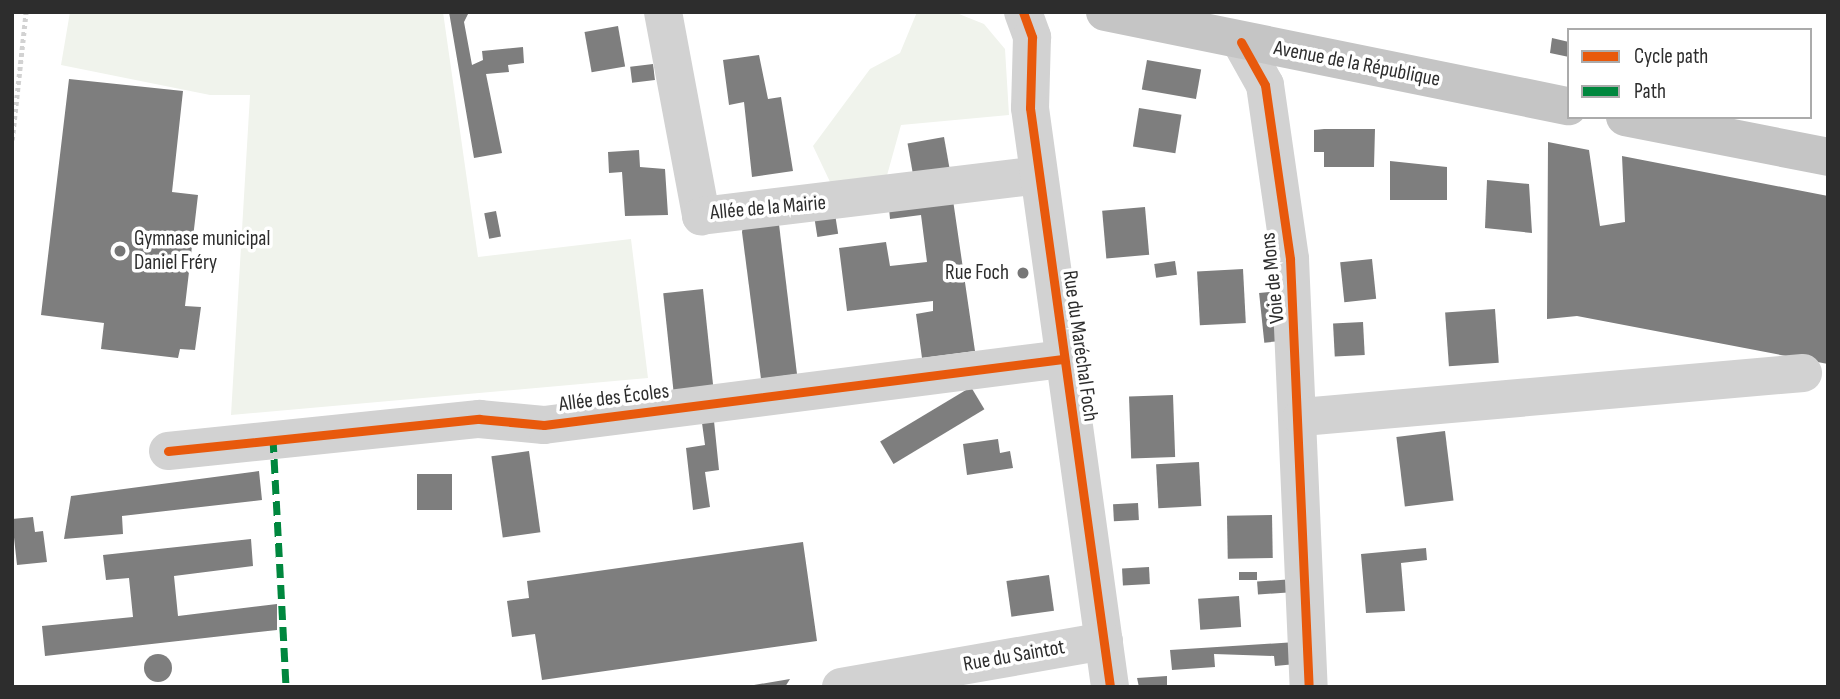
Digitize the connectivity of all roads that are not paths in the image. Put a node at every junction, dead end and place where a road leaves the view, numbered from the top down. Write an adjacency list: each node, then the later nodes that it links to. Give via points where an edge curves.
1 (663, 12): 8 (street, Allée de la Mairie, via 701,216)
2 (1023, 12): 8 (street, Rue du Maréchal Foch, via 1032,37 1028,85)
3 (1105, 12): 4 (main road, Avenue de la République)
4 (1241, 42): 5 (main road, Avenue de la République); 11 (street, Voie de Mons, via 1265,85 1290,259)
5 (1567, 106)
6 (1635, 119): 7 (main road)
7 (1828, 157)
8 (1038, 175): 9 (street, Rue du Maréchal Foch)
9 (1063, 359): 12 (street, Allée des Écoles, via 544,425 480,419); 13 (street, Rue du Maréchal Foch)
10 (1803, 373): 11 (street)
11 (1302, 417): 16 (street, Voie de Mons)
12 (168, 451)
13 (1104, 641): 14 (street, Rue du Saintot); 15 (street, Rue du Maréchal Foch)
14 (841, 687)
15 (1110, 687)
16 (1309, 687)

